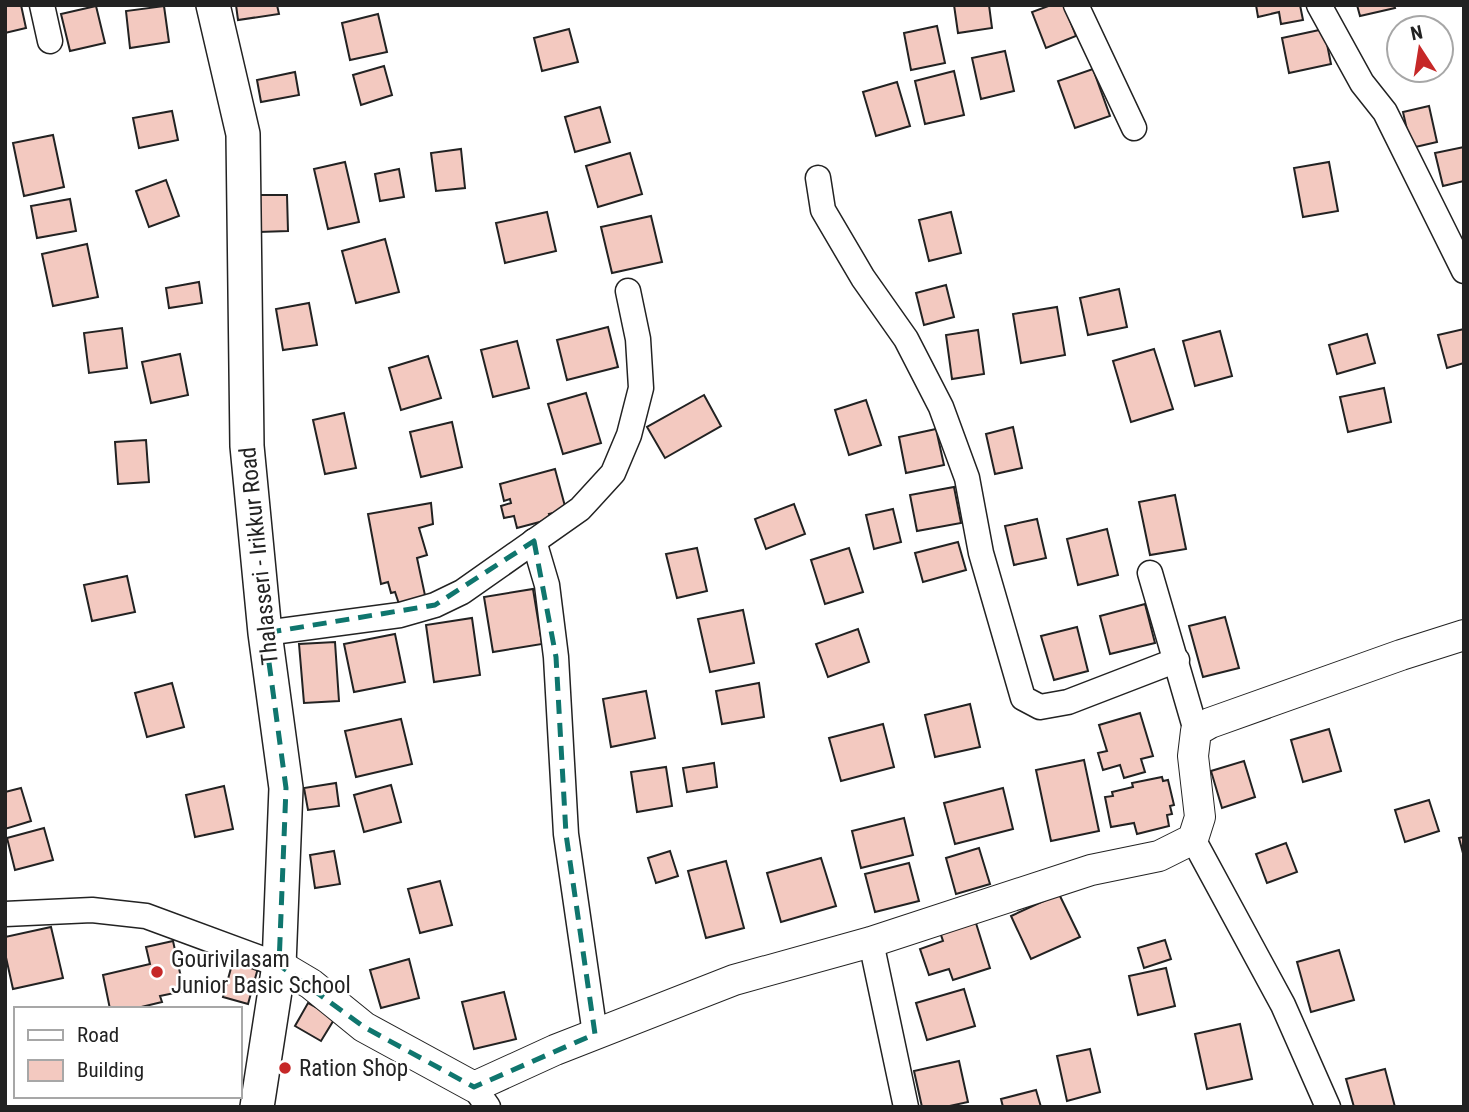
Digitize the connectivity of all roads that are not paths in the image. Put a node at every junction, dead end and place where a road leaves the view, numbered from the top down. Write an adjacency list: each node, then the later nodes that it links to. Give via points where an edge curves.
1 (42, 5): 5 (street)
2 (213, 5): 12 (main road, Thalasseri - Irikkur Road, via 243,134 247,446)
3 (1076, 5): 6 (street)
4 (1319, 5): 8 (street, via 1362,83 1385,112)
5 (50, 41)
6 (1134, 128)
7 (818, 178): 14 (street, via 823,210 906,339 941,407 967,478 981,553 1023,698 1040,707 1068,702)
8 (1464, 271)
9 (628, 291): 10 (street, via 641,388 629,436 613,473 580,509)
10 (534, 541): 12 (street, via 462,592 435,605 400,615); 20 (street, via 547,585 556,657 566,834)
11 (1150, 573): 14 (street)
12 (265, 633): 19 (main road, Thalasseri - Irikkur Road, via 286,788)
13 (1464, 635): 15 (street)
14 (1177, 660): 15 (street)
15 (1196, 731): 16 (street, via 1193,756 1200,817)
16 (1194, 839): 18 (street, via 1159,856 1091,870); 24 (street, via 1283,1005)
17 (5, 914): 19 (street, via 92,911 146,916)
18 (871, 942): 20 (street, via 734,980); 23 (street)
19 (279, 965): 21 (street, via 311,984 364,1027); 22 (main road, Thalasseri - Irikkur Road)
20 (595, 1034): 21 (street)
21 (481, 1097)
22 (257, 1107)
23 (906, 1107)
24 (1328, 1107)

